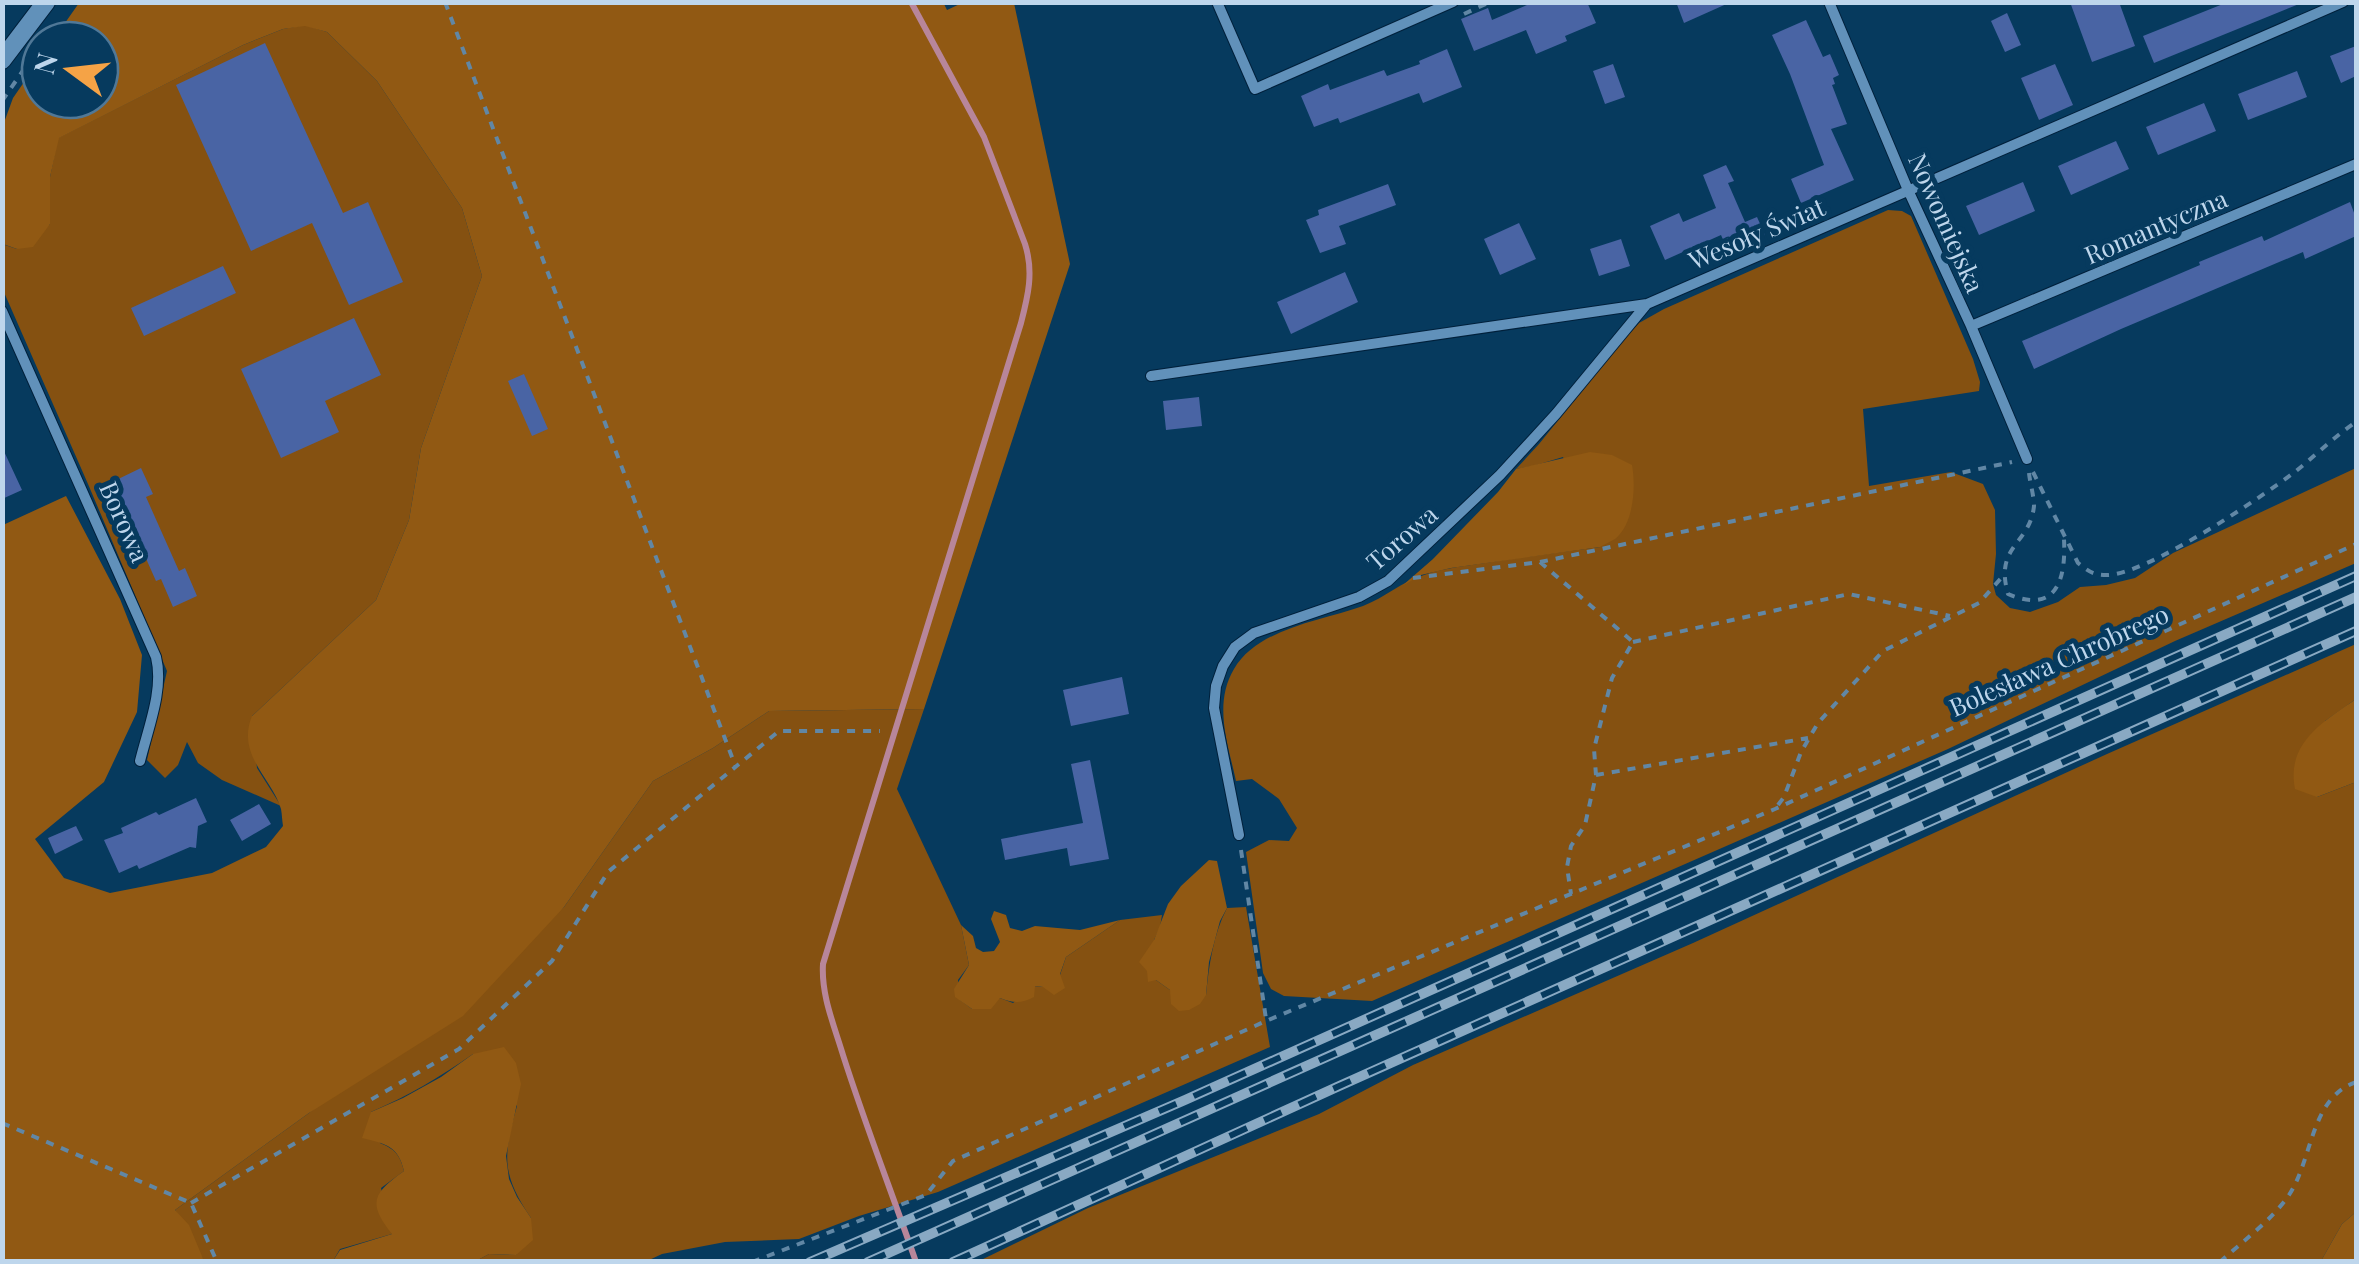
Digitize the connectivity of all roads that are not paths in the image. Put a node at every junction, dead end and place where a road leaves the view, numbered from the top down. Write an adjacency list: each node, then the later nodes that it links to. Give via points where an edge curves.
1 (46, 2): 6 (street)
2 (1216, 2): 3 (street, via 1255,89)
3 (1453, 2)
4 (1830, 2): 8 (street, Nowomiejska)
5 (2343, 2): 8 (street, Wesoły Świat)
6 (2, 60)
7 (2356, 164): 11 (street, Romantyczna)
8 (1908, 190): 9 (street, Wesoły Świat); 11 (street, Nowomiejska)
9 (1647, 304): 13 (street, Wesoły Świat); 16 (street, Torowa, via 1556,414 1388,581 1235,647 1216,686 1214,708)
10 (2, 311): 12 (street, Borowa)
11 (1971, 326): 14 (street, Nowomiejska)
12 (8, 338): 15 (street, Borowa, via 156,657 158,686)
13 (1151, 376)
14 (2026, 459)
15 (140, 761)
16 (1239, 836)

